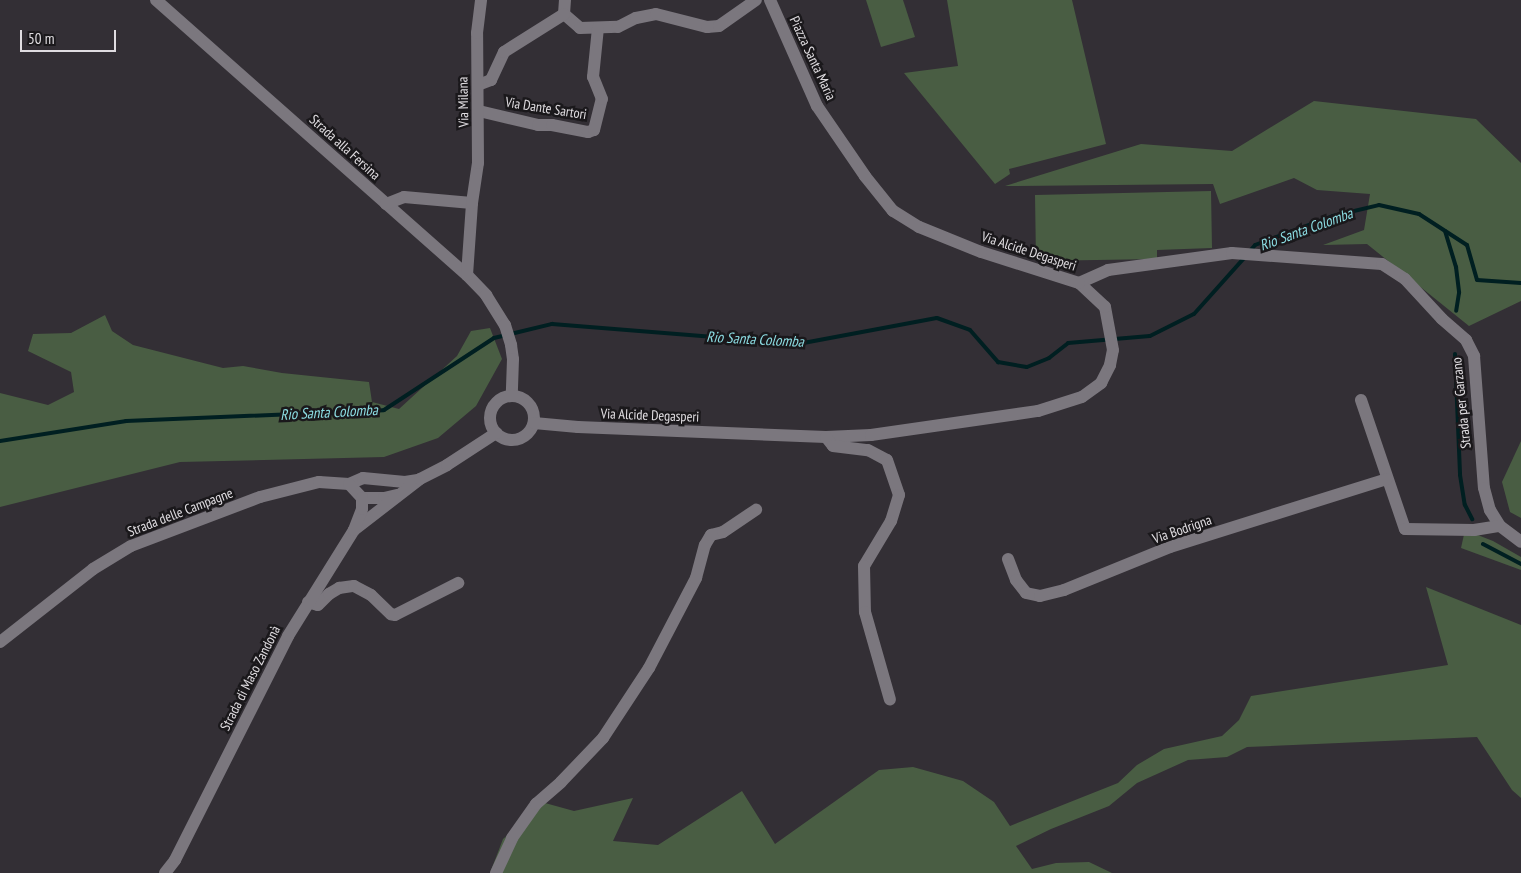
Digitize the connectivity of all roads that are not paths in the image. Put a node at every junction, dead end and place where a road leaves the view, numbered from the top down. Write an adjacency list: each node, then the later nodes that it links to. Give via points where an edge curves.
1 (156, 0): 12 (street, Strada alla Fersina)
2 (481, 0): 8 (street, Via Milana, via 477,33)
3 (565, 0): 6 (street)
4 (756, 0): 7 (street, via 720,26 707,28 656,14 618,26)
5 (770, 0): 10 (street, Piazza Santa Maria, via 817,106)
6 (564, 14): 7 (street, via 580,28); 8 (street, via 504,52 490,80)
7 (598, 28): 9 (street, Via Dante Sartori, via 593,77 602,98 594,130 588,132 538,125)
8 (478, 85): 9 (street, Via Milana)
9 (479, 111): 11 (street, Via Milana, via 478,164)
10 (865, 176): 14 (street, Via Alcide Degasperi, via 893,211 919,227 981,252)
11 (472, 203): 12 (street, via 404,197); 13 (street, Via Milana)
12 (386, 204): 13 (street, Strada alla Fersina)
13 (467, 275): 15 (street, Strada alla Fersina, via 486,295 504,325 512,352)
14 (1079, 283): 19 (street, Via Alcide Degasperi, via 1105,307 1113,345 1110,365 1101,383 1082,397 1038,411 871,435); 27 (street, Strada per Garzano, via 1108,270 1232,253 1382,264 1404,278 1466,340 1474,356 1484,488 1490,510)
15 (512, 396): 17 (street, via 529,404 534,413); 18 (street, via 502,398 495,405 491,419)
16 (1361, 400): 21 (street)
17 (534, 423): 18 (street, via 528,433 518,439 506,439); 19 (street, Via Alcide Degasperi)
18 (496, 433): 20 (street, via 448,465)
19 (826, 437): 34 (street, Via Alcide Degasperi, via 833,446 868,450 887,460 899,495 891,521 864,566 864,612)
20 (420, 479): 22 (street); 24 (street)
21 (1387, 479): 27 (street, via 1405,529 1474,530); 30 (street, Via Bodrigna, via 1170,547 1064,590 1040,596 1026,593 1016,580)
22 (387, 481): 23 (street, via 363,478); 25 (street)
23 (349, 484): 25 (street); 33 (street, Strada delle Campagne, via 319,482 260,497 131,546 93,569)
24 (400, 494): 25 (street); 28 (street)
25 (362, 498): 28 (street, Strada di Maso Zandonà, via 362,509)
26 (756, 510): 36 (street, via 722,532 711,535 696,578 649,668 603,738 562,782 536,804 512,838)
27 (1500, 526): 29 (street, Strada per Garzano)
28 (354, 530): 32 (street, Strada di Maso Zandonà)
29 (1521, 542)
30 (1008, 559)
31 (458, 583): 32 (street, via 396,615 354,586 340,588 318,605)
32 (308, 602): 35 (street, Strada di Maso Zandonà)
33 (0, 642)
34 (890, 700)
35 (165, 873)
36 (496, 873)

